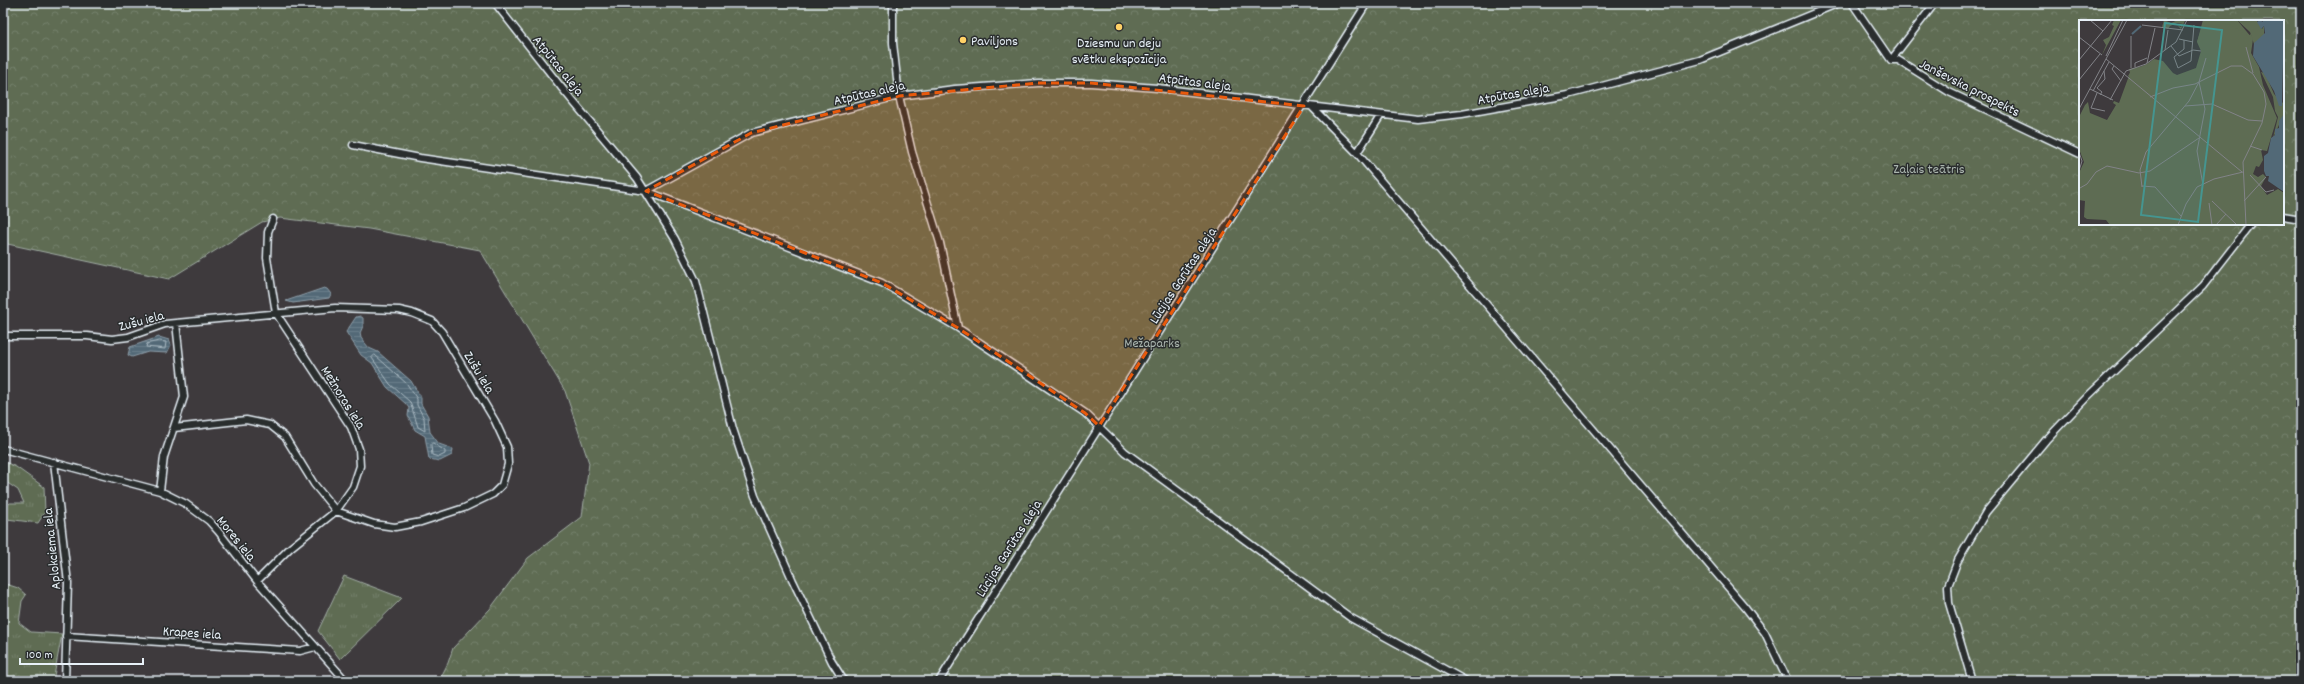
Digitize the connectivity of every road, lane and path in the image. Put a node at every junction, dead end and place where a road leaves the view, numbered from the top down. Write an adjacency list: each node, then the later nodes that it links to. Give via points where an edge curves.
1 (495, 3): 15 (street, Atpūtas aleja)
2 (893, 3): 8 (street, via 893,43)
3 (1368, 3): 9 (street, Lūcijas Garūtas aleja)
4 (1839, 3): 11 (street, Atpūtas aleja, via 1700,60 1568,95 1426,118)
5 (1852, 3): 7 (street)
6 (1935, 3): 7 (street)
7 (1891, 60): 14 (street, Janševska prospekts, via 1898,60 1948,92)
8 (899, 96): 9 (street, Atpūtas aleja, via 1038,83 1091,84 1157,88); 15 (street, Atpūtas aleja, via 751,133); 22 (street, via 912,152 940,243)
9 (1304, 106): 10 (street, Atpūtas aleja); 24 (street, Lūcijas Garūtas aleja)
10 (1312, 107): 11 (street, Atpūtas aleja); 13 (street)
11 (1381, 115): 13 (street)
12 (353, 145): 15 (street)
13 (1357, 153): 38 (street, via 1745,607 1765,633)
14 (2079, 154)
15 (646, 191): 22 (street, via 882,283); 35 (street, via 675,239 696,281 733,429 755,496 793,581 832,662)
16 (2284, 216): 18 (street)
17 (273, 219): 20 (street, Mežnoras iela, via 268,232 268,258)
18 (2301, 219)
19 (2250, 225): 39 (street, via 2204,286 2088,396 2046,440 1986,512 1958,560 1948,586 1949,603)
20 (276, 313): 21 (street, Zušu iela); 29 (street, Mežnoras iela, via 356,438 360,458 357,476); 29 (street, Zušu iela, via 335,308 399,310 432,321 442,332 495,421 506,447 508,464 502,485 493,494 464,508 421,522 395,527 374,524)
21 (176, 323): 23 (street, Zušu iela, via 112,339 80,336); 25 (street, via 184,397)
22 (958, 328): 24 (street, via 1085,413)
23 (3, 336)
24 (1099, 426): 36 (street, Lūcijas Garūtas aleja); 37 (street, via 1125,452 1351,618)
25 (174, 428): 28 (street, via 164,457); 29 (street, via 246,420 270,424 285,437 314,484)
26 (3, 449): 27 (street, Mores iela)
27 (54, 462): 28 (street, Mores iela); 31 (street, Aplokciema iela, via 68,583)
28 (160, 491): 30 (street, Mores iela, via 186,504 209,521)
29 (336, 511): 30 (street, Mežnoras iela, via 290,548)
30 (257, 581): 32 (street, Mores iela)
31 (66, 636): 32 (street, Krapes iela, via 300,652); 33 (street, Aplokciema iela)
32 (315, 647): 34 (street, Mores iela)
33 (65, 681)
34 (346, 681)
35 (844, 681)
36 (939, 681)
37 (1466, 681)
38 (1788, 681)
39 (1972, 681)

